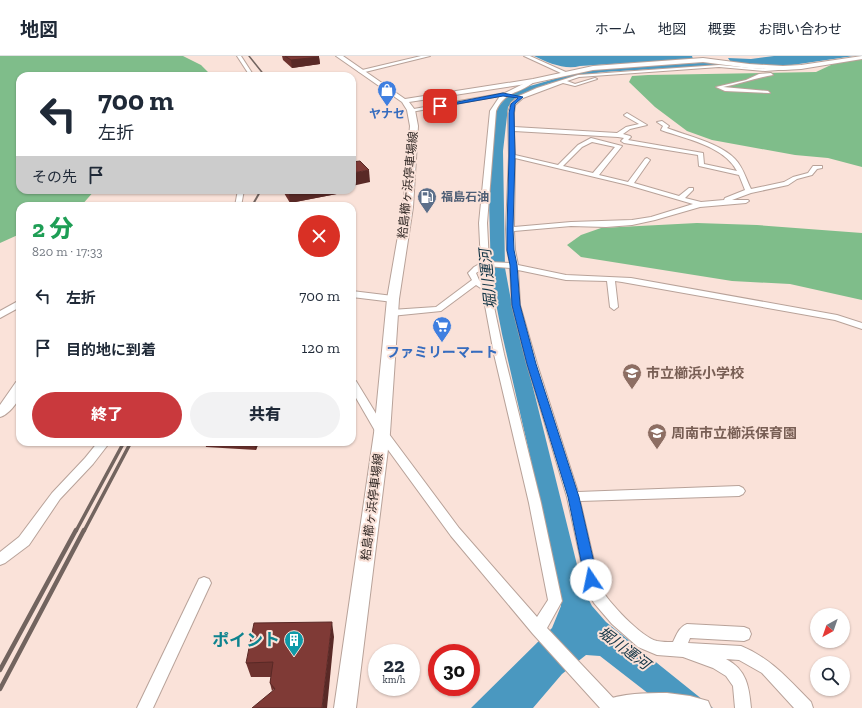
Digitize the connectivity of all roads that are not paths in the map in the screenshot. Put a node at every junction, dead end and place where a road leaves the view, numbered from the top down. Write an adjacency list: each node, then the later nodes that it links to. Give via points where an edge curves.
1 (239, 56): 9 (street)
2 (339, 56): 8 (main road)
3 (428, 56): 8 (street)
4 (526, 56): 10 (street)
5 (862, 57): 7 (main road)
6 (704, 59): 7 (main road, via 738,65); 10 (main road, via 593,68)
7 (801, 68): 11 (street, via 765,70 718,66); 14 (street, via 806,70 761,75 718,88)
8 (361, 71): 17 (main road)
9 (249, 72)
10 (565, 73): 12 (main road)
11 (594, 74): 13 (street); 13 (street, via 603,77 575,85)
12 (533, 81): 15 (street); 17 (main road)
13 (563, 81): 16 (street)
14 (768, 92)
15 (506, 94): 16 (street); 17 (street); 38 (street, via 493,111 483,223)
16 (520, 97): 21 (street, via 513,104)
17 (407, 106): 44 (main road, 粭島櫛ヶ浜停車場線, via 414,126 408,207)
18 (627, 115): 23 (street, via 644,125 628,128)
19 (660, 122): 28 (street, via 666,126 663,129 730,156)
20 (563, 125): 22 (street)
21 (512, 129): 22 (street); 24 (street)
22 (584, 132): 23 (street)
23 (618, 135): 28 (street, via 628,137 624,141 701,154 701,165)
24 (512, 156): 26 (street); 37 (street)
25 (647, 160): 30 (street)
26 (559, 167): 29 (street); 29 (street, via 580,146 591,140 620,146)
27 (820, 167): 32 (street, via 786,184)
28 (741, 174): 32 (street)
29 (595, 175): 30 (street)
30 (630, 184): 33 (street)
31 (691, 189): 33 (street)
32 (749, 190): 35 (street)
33 (680, 198): 36 (street)
34 (746, 201): 35 (street)
35 (722, 202): 36 (street)
36 (703, 204): 37 (street, via 640,222)
37 (510, 229): 39 (street)
38 (487, 264): 39 (street); 41 (street, via 475,269 472,274)
39 (511, 265): 40 (street, via 557,276); 54 (street, via 516,305)
40 (611, 278): 45 (street); 47 (street, via 837,318)
41 (476, 281): 44 (street, via 438,309); 57 (street, via 486,288 555,601)
42 (356, 295): 44 (street)
43 (16, 305): 46 (street)
44 (392, 306): 51 (main road, 粭島櫛ヶ浜停車場線)
45 (614, 307)
46 (0, 315)
47 (862, 326)
48 (356, 390): 51 (street)
49 (16, 392): 50 (street)
50 (0, 413)
51 (382, 433): 57 (street, via 456,532); 61 (main road, 粭島櫛ヶ浜停車場線)
52 (101, 446): 55 (street, via 56,496 24,541)
53 (739, 491): 54 (street)
54 (573, 497): 59 (street, via 593,588 599,599 643,642 657,648)
55 (0, 559)
56 (204, 584): 60 (street)
57 (538, 629): 62 (street)
58 (744, 634): 59 (street, via 687,631)
59 (678, 648): 64 (street, via 732,671 740,682); 65 (street, via 741,653 767,668)
60 (145, 708)
61 (346, 708)
62 (610, 708): 63 (street, via 649,702 669,702)
63 (701, 708)
64 (743, 708)
65 (805, 708)

